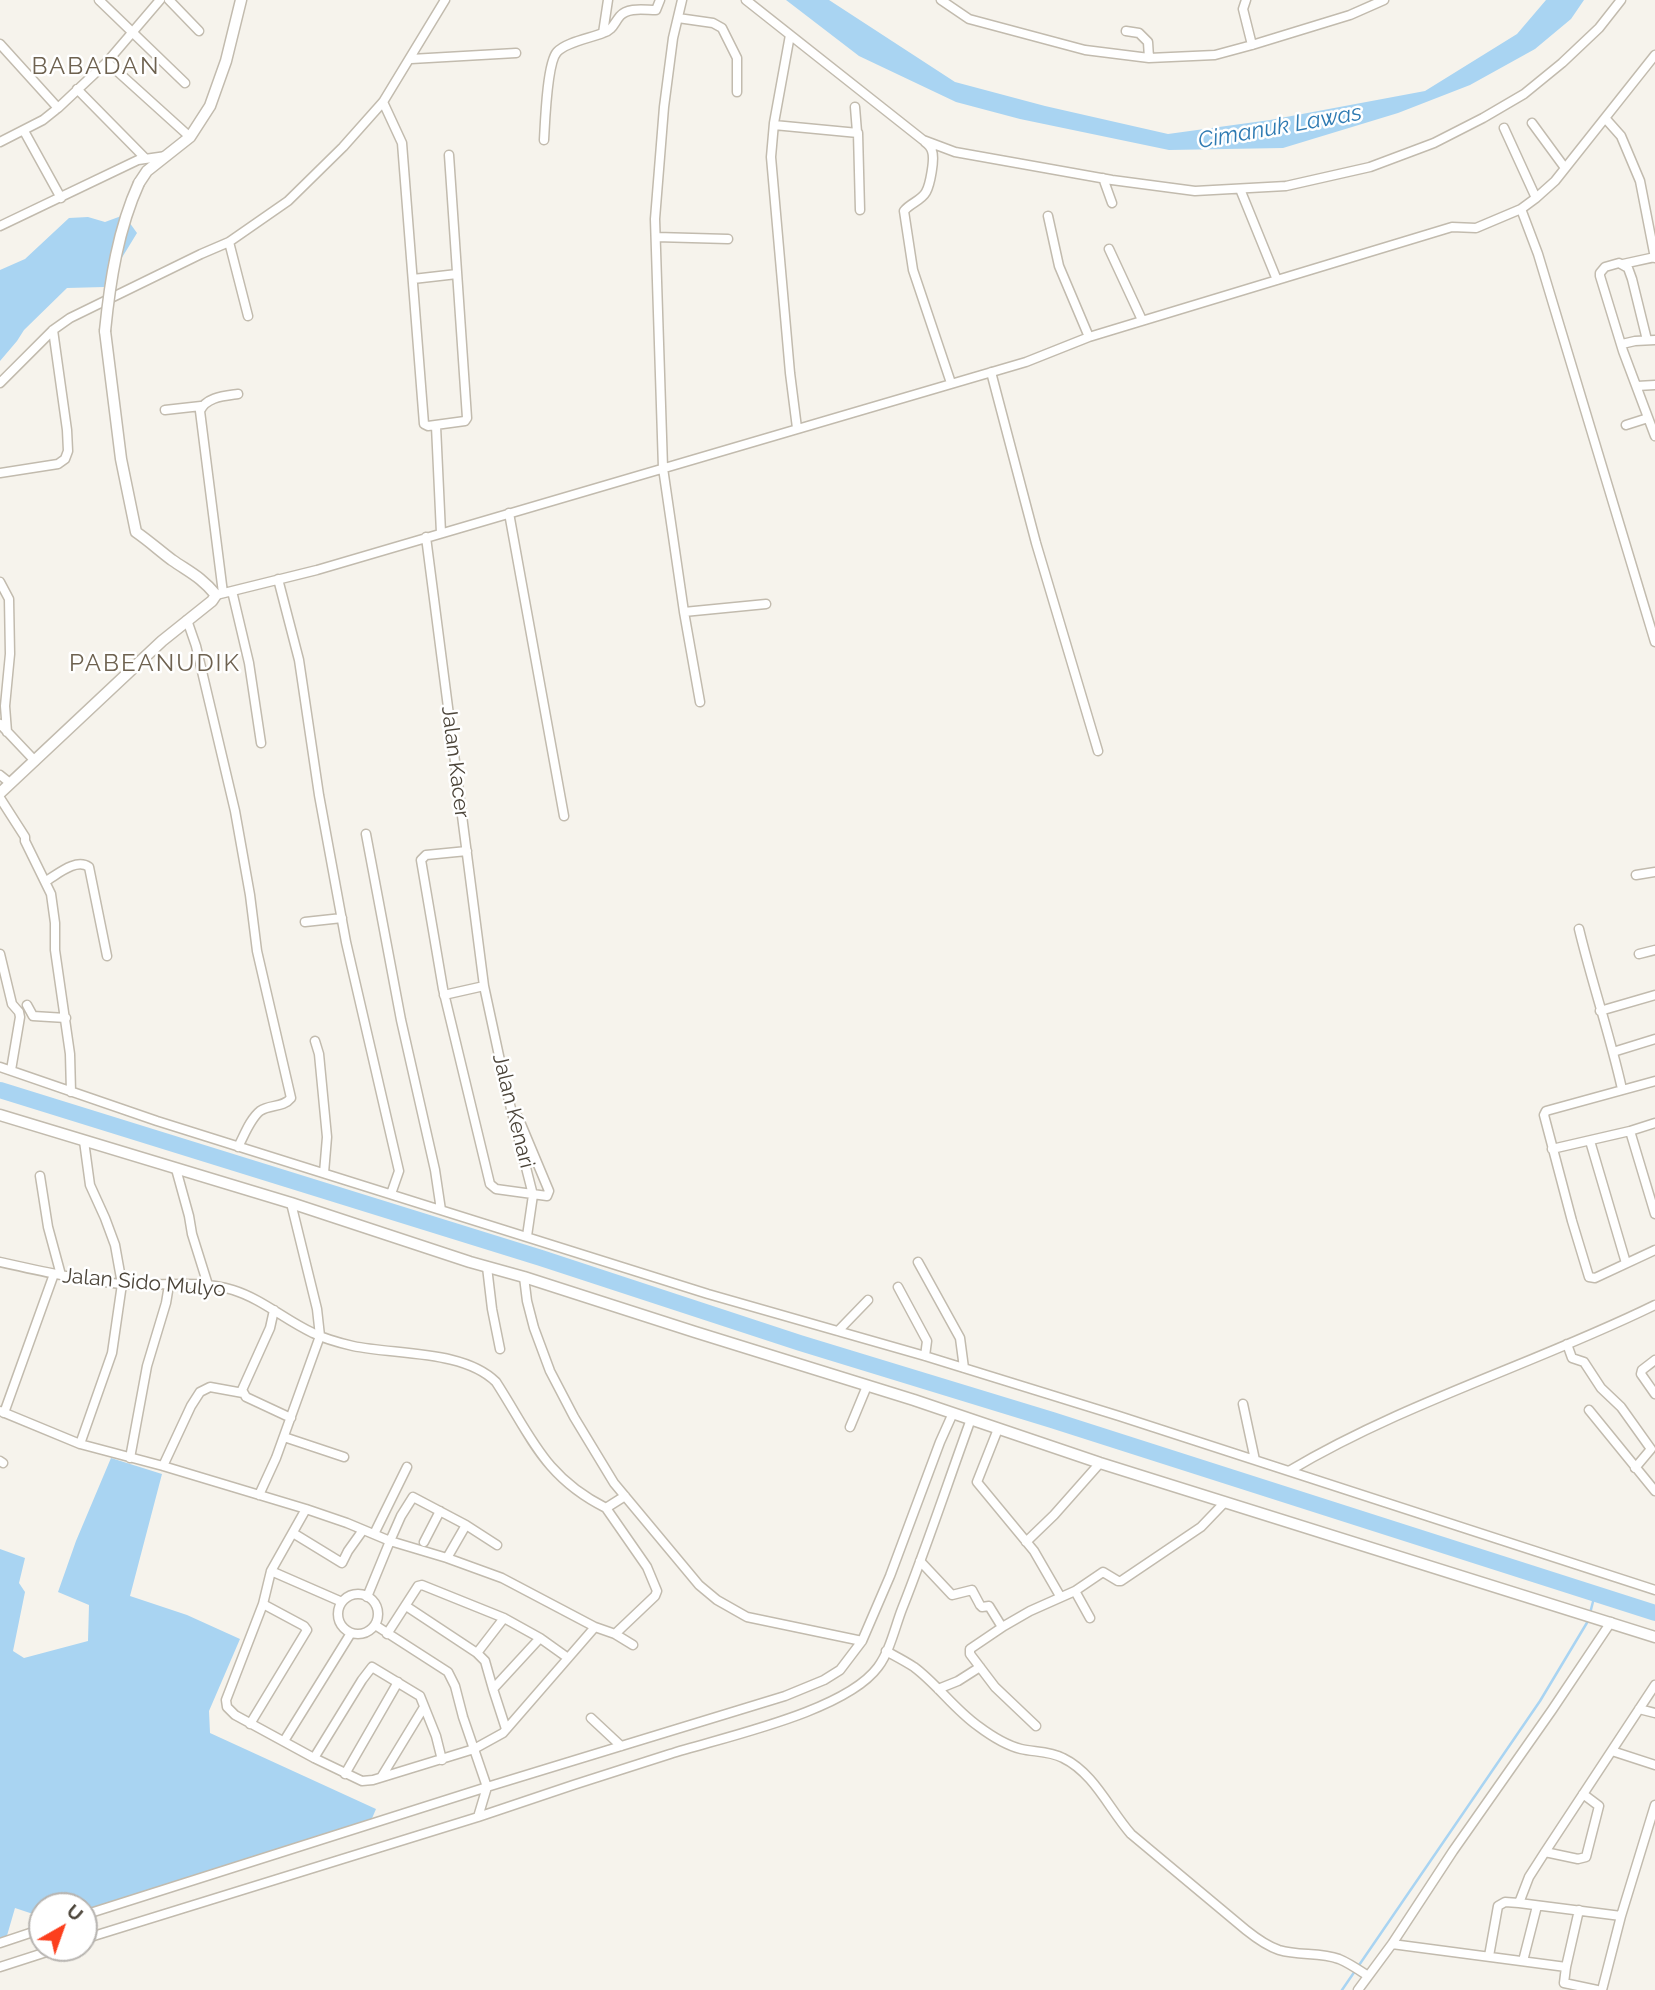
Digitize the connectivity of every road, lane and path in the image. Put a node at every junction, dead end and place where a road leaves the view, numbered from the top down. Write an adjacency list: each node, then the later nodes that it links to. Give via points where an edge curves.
1 (99, 0): 17 (street)
2 (159, 0): 17 (street)
3 (169, 0): 15 (street)
4 (241, 0): 39 (street, via 210,107)
5 (445, 0): 25 (street)
6 (608, 0): 18 (street)
7 (660, 0): 18 (street, via 656,10 621,14 609,32)
8 (682, 0): 14 (street)
9 (746, 0): 19 (street)
10 (941, 0): 24 (street, via 969,19 1085,50)
11 (1246, 0): 21 (street, via 1242,9)
12 (1384, 0): 21 (street)
13 (1621, 0): 48 (street, via 1599,28 1524,94 1434,143 1370,167 1286,186)
14 (678, 18): 29 (street, via 722,28 737,58); 56 (street, via 664,107)
15 (199, 31)
16 (1126, 31): 24 (street, via 1139,33 1148,41)
17 (132, 33): 26 (street); 27 (street)
18 (603, 33): 40 (street, via 558,50)
19 (790, 35): 35 (street); 41 (street)
20 (0, 44): 32 (street)
21 (1252, 46): 24 (street, via 1214,55)
22 (516, 53): 25 (street)
23 (1655, 55): 33 (street)
24 (1149, 58)
25 (411, 59): 30 (street)
26 (107, 62): 28 (street); 39 (street)
27 (185, 83)
28 (77, 89): 32 (street); 45 (street)
29 (737, 92)
30 (383, 102): 58 (street, via 288,201); 63 (street, via 402,142)
31 (855, 107): 38 (street)
32 (58, 108): 37 (street)
33 (1605, 118): 46 (street); 60 (street, via 1621,136 1640,181)
34 (1532, 123): 46 (street)
35 (774, 125): 38 (street); 82 (street, via 774,198)
36 (1504, 128): 50 (street)
37 (24, 131): 42 (street); 49 (street)
38 (858, 132): 53 (street)
39 (190, 138): 44 (street)
40 (544, 140)
41 (923, 140): 47 (street, via 955,152); 73 (street, via 933,154 929,184 904,211 913,270)
42 (0, 142)
43 (449, 155): 62 (street)
44 (166, 156): 45 (street); 91 (street, bridge, via 139,183 127,210 109,291 105,331 121,459 136,532)
45 (145, 158): 49 (street)
46 (1565, 168): 50 (street)
47 (1103, 178): 48 (street, via 1195,191); 51 (street)
48 (1240, 189): 64 (street)
49 (61, 198): 55 (street)
50 (1535, 198): 52 (street)
51 (1112, 203)
52 (1521, 209): 64 (street, via 1476,228 1452,227); 95 (street)
53 (860, 210)
54 (1048, 216): 68 (street, via 1059,266)
55 (0, 226)
56 (656, 237): 57 (street); 84 (street)
57 (728, 239)
58 (229, 242): 65 (street); 67 (street)
59 (1109, 249): 66 (street)
60 (1655, 257): 61 (street)
61 (1623, 264): 69 (street); 70 (street, via 1605,267 1600,273)
62 (457, 274): 63 (street); 81 (street, via 467,418)
63 (413, 279): 81 (street, via 424,424)
64 (1277, 280): 66 (street)
65 (248, 316)
66 (1142, 320): 68 (street)
67 (53, 330): 72 (street); 85 (street, via 68,454 58,464)
68 (1089, 337): 71 (street)
69 (1651, 340): 70 (street)
70 (1622, 344): 75 (street)
71 (991, 372): 73 (street); 100 (street)
72 (0, 383)
73 (951, 383): 82 (street)
74 (1655, 385): 75 (street)
75 (1637, 386): 79 (street)
76 (238, 394): 77 (street)
77 (201, 406): 78 (street); 91 (street)
78 (164, 410)
79 (1651, 420): 80 (street); 83 (street)
80 (1626, 425)
81 (436, 426): 87 (street)
82 (797, 428): 84 (street)
83 (1655, 436)
84 (663, 468): 86 (street); 93 (street)
85 (0, 473)
86 (509, 513): 87 (street); 105 (street)
87 (442, 533): 88 (street)
88 (426, 537): 89 (street); 107 (street, Jalan Kacer)
89 (278, 579): 91 (street); 111 (street, via 299,660)
90 (0, 582): 98 (street, via 9,599)
91 (224, 593): 94 (street); 99 (street, via 249,663)
92 (766, 604): 93 (street)
93 (684, 612): 96 (street)
94 (187, 620): 101 (street); 138 (street, via 235,811 257,951 291,1098 286,1104 261,1110)
95 (1655, 642)
96 (700, 702)
97 (0, 724): 98 (street)
98 (8, 732): 101 (street)
99 (261, 743)
100 (1098, 751)
101 (35, 761): 103 (street)
102 (0, 775): 103 (street)
103 (10, 783): 104 (street)
104 (0, 796): 110 (street)
105 (564, 816)
106 (366, 834): 147 (street)
107 (467, 850): 118 (street, Jalan Kacer); 119 (street, via 426,855 421,860)
108 (1655, 872): 109 (street)
109 (1636, 875)
110 (46, 881): 117 (street, via 74,865 89,867); 123 (street)
111 (342, 918): 112 (street); 143 (street, via 399,1171)
112 (305, 922)
113 (1579, 929): 122 (street)
114 (1655, 950): 116 (street)
115 (0, 954): 128 (street, via 12,1004 20,1017)
116 (1639, 954)
117 (107, 956)
118 (484, 986): 119 (street); 132 (street, Jalan Kenari)
119 (444, 995): 144 (street, via 490,1184)
120 (1655, 995): 122 (street)
121 (27, 1004): 123 (street, via 33,1016)
122 (1600, 1011): 126 (street)
123 (66, 1018): 131 (street)
124 (1655, 1039): 126 (street)
125 (315, 1041): 141 (street, via 327,1137)
126 (1614, 1052): 130 (street)
127 (0, 1067): 128 (street)
128 (11, 1070): 131 (street)
129 (1655, 1081): 130 (street)
130 (1622, 1089): 139 (street, via 1546,1111)
131 (71, 1092): 138 (street)
132 (507, 1093): 144 (street, Jalan Kenari); 144 (street, via 549,1191 547,1196)
133 (0, 1115): 136 (street)
134 (1655, 1123): 135 (street)
135 (1630, 1131): 137 (street); 145 (street)
136 (85, 1141): 140 (street); 157 (street, via 90,1185 115,1245)
137 (1590, 1141): 139 (street); 153 (street)
138 (238, 1147): 141 (street)
139 (1552, 1149): 153 (street, via 1591,1278)
140 (176, 1169): 146 (street); 159 (street)
141 (324, 1173): 143 (street)
142 (40, 1177): 155 (street)
143 (391, 1194): 147 (street)
144 (533, 1195): 149 (street, Jalan Kenari)
145 (1652, 1197): 148 (street)
146 (291, 1203): 154 (street); 165 (street)
147 (442, 1210): 149 (street)
148 (1655, 1214)
149 (527, 1236): 164 (street)
150 (1655, 1250): 153 (street)
151 (0, 1262): 155 (street, Jalan Sido Mulyo)
152 (918, 1262): 170 (street, via 960,1338)
153 (1626, 1263)
154 (487, 1267): 156 (street); 167 (street)
155 (57, 1275): 157 (street, Jalan Sido Mulyo); 176 (street)
156 (524, 1277): 171 (street); 193 (street, via 534,1328 550,1371)
157 (122, 1284): 158 (street, Jalan Sido Mulyo); 182 (street, via 112,1353)
158 (169, 1285): 159 (street, Jalan Sido Mulyo); 184 (street, via 147,1366)
159 (208, 1285): 163 (street, Jalan Sido Mulyo, via 234,1291)
160 (898, 1287): 168 (street, via 927,1341)
161 (868, 1300): 164 (street)
162 (1655, 1305): 166 (street)
163 (274, 1310): 165 (street, Jalan Sido Mulyo); 172 (street)
164 (838, 1331): 168 (street)
165 (320, 1336): 178 (street); 195 (street, Jalan Sido Mulyo, via 354,1346 468,1364 489,1375 555,1472 585,1498)
166 (1567, 1344): 189 (street, via 1572,1358 1584,1362 1651,1449); 190 (street, via 1421,1404)
167 (500, 1349)
168 (925, 1356): 170 (street)
169 (1655, 1360): 173 (street, via 1641,1374)
170 (964, 1368): 185 (street)
171 (867, 1386): 177 (street); 179 (street)
172 (243, 1393): 178 (street); 187 (street, via 210,1387 200,1392)
173 (1655, 1394)
174 (1243, 1404): 185 (street)
175 (1590, 1410): 189 (street)
176 (2, 1412): 182 (street)
177 (962, 1416): 180 (street); 207 (street); 227 (street, via 940,1442)
178 (290, 1418): 181 (street)
179 (850, 1427)
180 (998, 1429): 186 (street); 204 (street, via 977,1482)
181 (284, 1437): 183 (street); 192 (street)
182 (80, 1444): 184 (street)
183 (344, 1457)
184 (130, 1458): 187 (street)
185 (1255, 1460): 190 (street)
186 (1100, 1463): 194 (street); 204 (street)
187 (163, 1466): 192 (street)
188 (407, 1467): 201 (street)
189 (1635, 1468): 191 (street)
190 (1289, 1471): 209 (street)
191 (1655, 1491)
192 (259, 1495): 196 (street)
193 (625, 1496): 195 (street); 227 (street, via 699,1585 733,1610 747,1617)
194 (1225, 1502): 210 (street, via 1201,1528 1121,1581 1103,1572); 218 (street)
195 (606, 1508): 224 (street, via 647,1567 657,1591)
196 (306, 1509): 199 (street); 200 (street)
197 (440, 1511): 198 (street); 202 (street, via 411,1498); 203 (street)
198 (466, 1525): 205 (street); 206 (street)
199 (363, 1530): 200 (street, via 342,1563); 201 (street)
200 (293, 1533): 208 (street)
201 (374, 1534): 202 (street)
202 (390, 1541): 206 (street); 212 (street)
203 (424, 1542)
204 (1027, 1542): 211 (street)
205 (497, 1545)
206 (447, 1558): 220 (street, via 511,1583)
207 (920, 1561): 221 (street, via 952,1595 972,1590); 229 (street)
208 (271, 1571): 213 (street); 214 (street)
209 (1655, 1590)
210 (1075, 1591): 211 (street); 217 (street)
211 (1060, 1596): 221 (street)
212 (368, 1597): 213 (street, via 353,1595); 219 (street, via 376,1606)
213 (342, 1602): 222 (street, via 340,1623)
214 (262, 1604): 241 (street, via 226,1701 235,1715); 241 (street, via 307,1630)
215 (406, 1606): 216 (street, via 422,1585); 223 (street); 230 (street)
216 (504, 1618): 226 (street); 230 (street)
217 (1090, 1618)
218 (1611, 1622): 225 (street); 266 (street)
219 (375, 1625): 222 (street, via 364,1633); 223 (street)
220 (595, 1627): 224 (street); 231 (street)
221 (1002, 1627): 232 (street, via 970,1650)
222 (351, 1633): 244 (street)
223 (387, 1634): 246 (street, via 448,1672)
224 (615, 1634): 228 (street)
225 (1655, 1637)
226 (540, 1638): 231 (street); 235 (street)
227 (862, 1641): 245 (street, via 846,1664 824,1680)
228 (633, 1645)
229 (886, 1651): 236 (street); 256 (street, via 868,1678 826,1704)
230 (477, 1653): 235 (street, via 485,1661)
231 (568, 1658): 243 (street)
232 (980, 1667): 236 (street); 242 (street)
233 (398, 1682): 237 (street, via 418,1694); 248 (street, via 370,1668); 251 (street)
234 (1655, 1685): 238 (street)
235 (493, 1689): 243 (street)
236 (938, 1689): 272 (street, via 976,1725 1000,1740 1023,1750 1063,1757 1076,1767 1131,1834 1246,1930 1277,1949 1342,1960)
237 (424, 1707): 249 (street); 252 (street)
238 (1639, 1709): 239 (street); 247 (street)
239 (1655, 1713)
240 (592, 1718): 245 (street)
241 (250, 1724): 244 (street)
242 (1036, 1726)
243 (506, 1730): 246 (street)
244 (284, 1741): 248 (street)
245 (621, 1746): 253 (street)
246 (474, 1749): 249 (street); 253 (street)
247 (1612, 1751): 250 (street); 254 (street)
248 (314, 1758): 251 (street)
249 (442, 1760): 252 (street)
250 (1655, 1765)
251 (345, 1774): 252 (street, via 362,1781)
252 (382, 1776)
253 (487, 1790): 256 (street); 261 (street)
254 (1584, 1794): 257 (street); 257 (street, via 1599,1806 1586,1857)
255 (1655, 1805): 262 (street)
256 (480, 1814): 264 (street)
257 (1545, 1852): 258 (street)
258 (1519, 1903): 259 (street); 267 (street, via 1498,1906)
259 (1537, 1906): 260 (street); 269 (street)
260 (1579, 1910): 262 (street); 271 (street)
261 (98, 1911)
262 (1621, 1916): 274 (street)
263 (28, 1933): 265 (street)
264 (98, 1935)
265 (0, 1942)
266 (1392, 1944): 267 (street); 272 (street)
267 (1489, 1956): 269 (street)
268 (28, 1957): 270 (street)
269 (1523, 1961): 271 (street)
270 (0, 1966)
271 (1566, 1967): 274 (street, via 1565,1984)
272 (1368, 1976): 273 (street)
273 (1358, 1990)
274 (1599, 1990)

